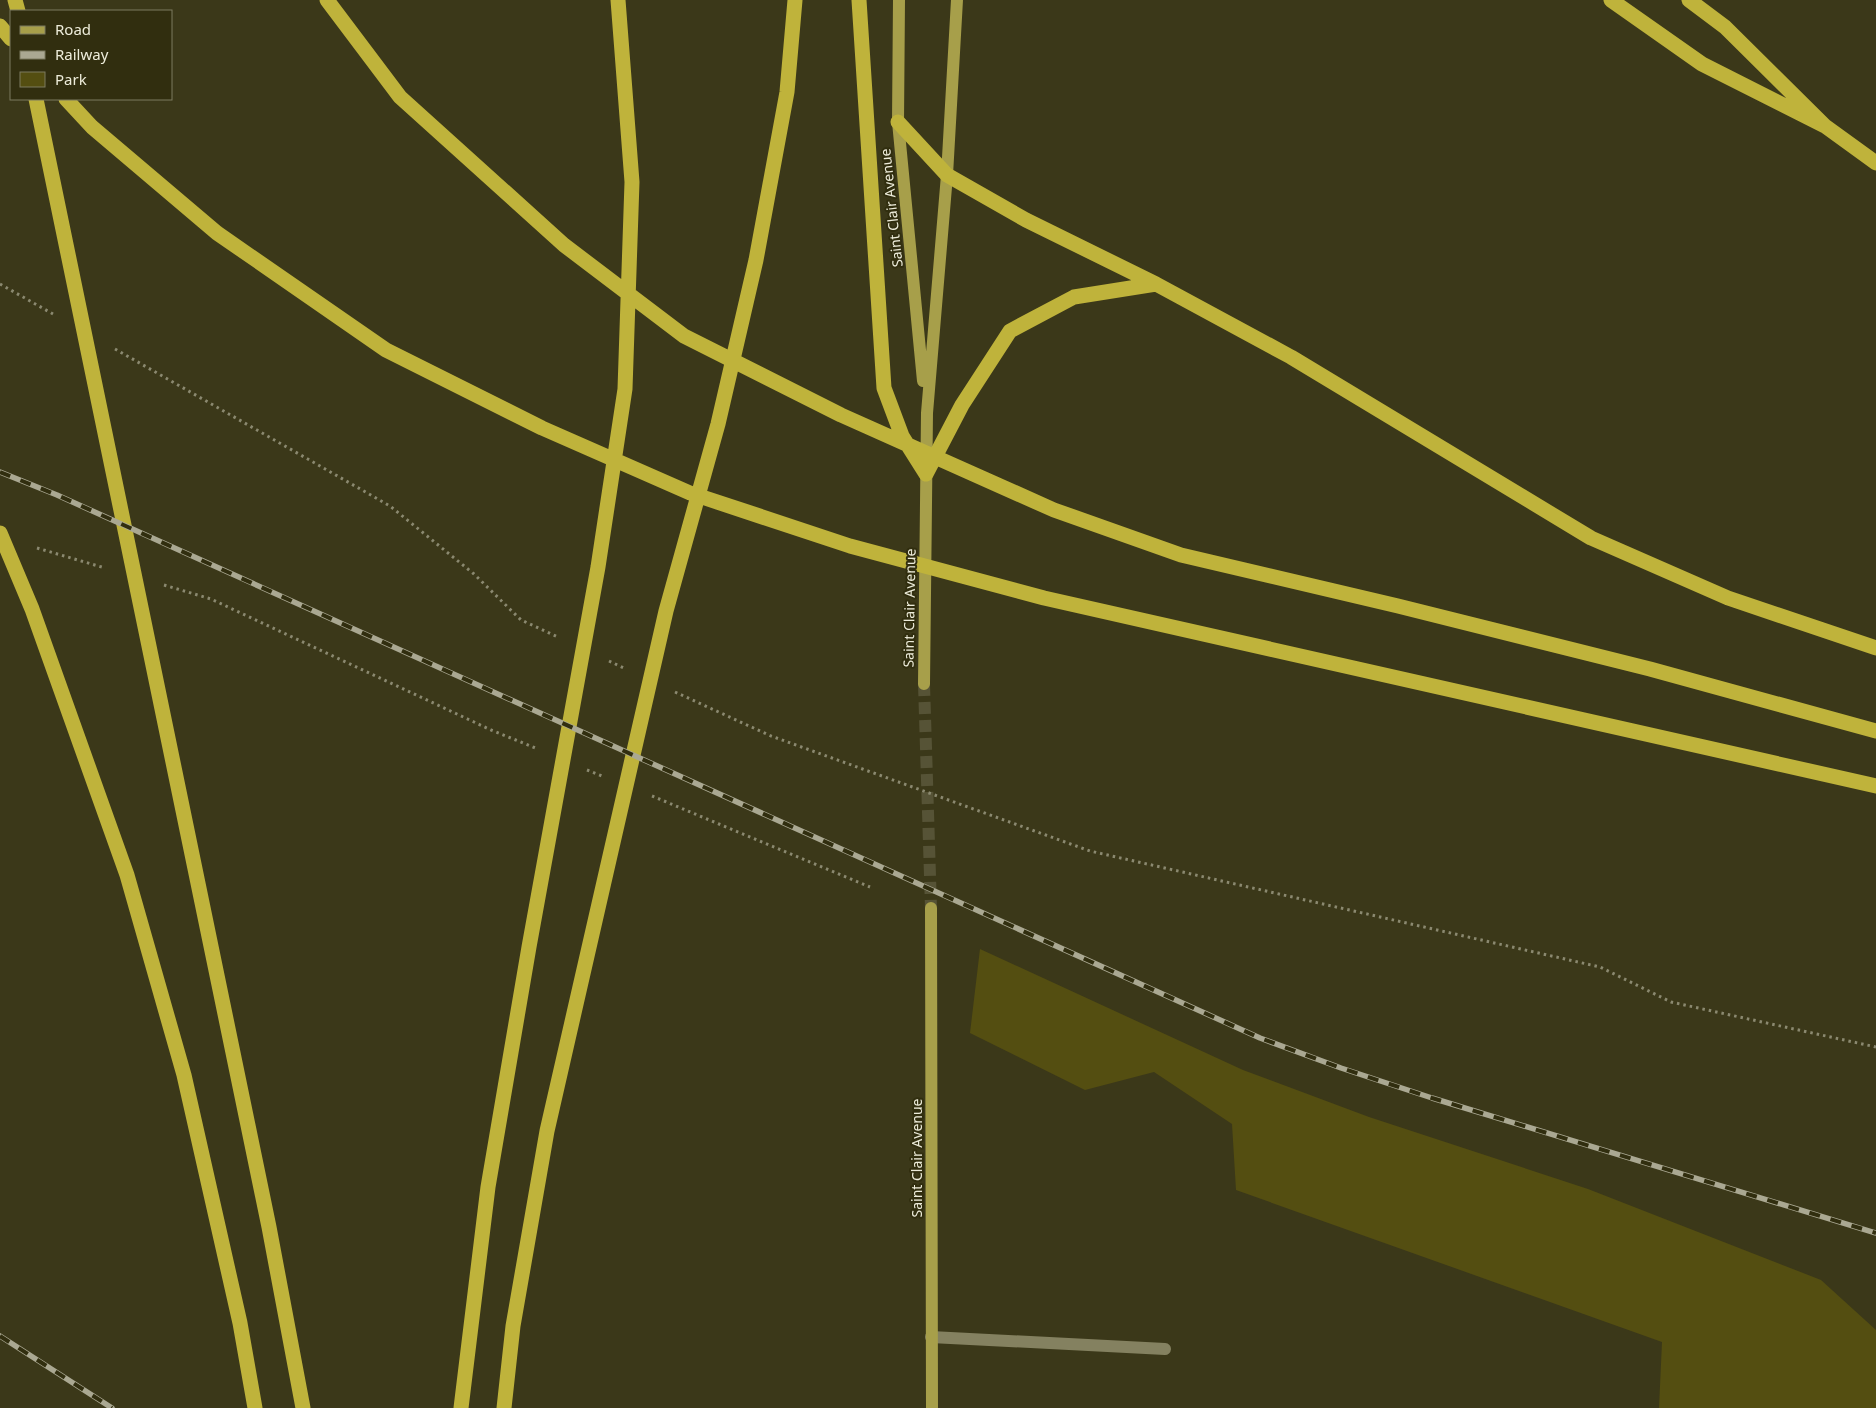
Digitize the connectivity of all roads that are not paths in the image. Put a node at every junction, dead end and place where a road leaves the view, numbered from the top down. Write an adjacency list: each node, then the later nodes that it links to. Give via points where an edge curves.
1 (327, 0): 23 (highway, via 400,97 564,245 684,336 841,416 1054,510 1180,555 1640,667)
2 (618, 0): 30 (highway, via 632,182 625,389 598,567 488,1187)
3 (795, 0): 31 (highway, via 787,92 756,260 718,424 666,611 547,1131 513,1326)
4 (859, 0): 19 (highway, via 884,388 902,436)
5 (899, 0): 13 (main road, Saint Clair Avenue)
6 (957, 0): 16 (main road, Saint Clair Avenue)
7 (1612, 0): 14 (highway, via 1702,64)
8 (1689, 0): 14 (highway, via 1724,27)
9 (0, 26): 10 (highway)
10 (10, 38)
11 (36, 100): 29 (highway, via 269,1227)
12 (67, 100): 24 (highway, via 92,127 217,233 386,350 542,428 690,493 850,546 1044,598)
13 (898, 122): 16 (highway); 18 (main road, Saint Clair Avenue)
14 (1825, 126): 15 (highway)
15 (1876, 163)
16 (947, 175): 17 (highway, via 1026,220); 18 (main road, Saint Clair Avenue)
17 (1156, 284): 19 (highway, via 1074,297 1010,331 962,405); 21 (highway, via 1290,357 1591,538 1728,598)
18 (927, 413): 19 (main road, Saint Clair Avenue)
19 (926, 474): 22 (main road, Saint Clair Avenue)
20 (0, 533): 28 (highway, via 32,609 127,875 184,1075 240,1323)
21 (1876, 648)
22 (924, 684)
23 (1876, 731)
24 (1876, 786)
25 (931, 908): 26 (main road, Saint Clair Avenue)
26 (932, 1337): 27 (lane); 32 (main road, Saint Clair Avenue)
27 (1165, 1349)
28 (255, 1408)
29 (303, 1408)
30 (461, 1408)
31 (504, 1408)
32 (932, 1408)

